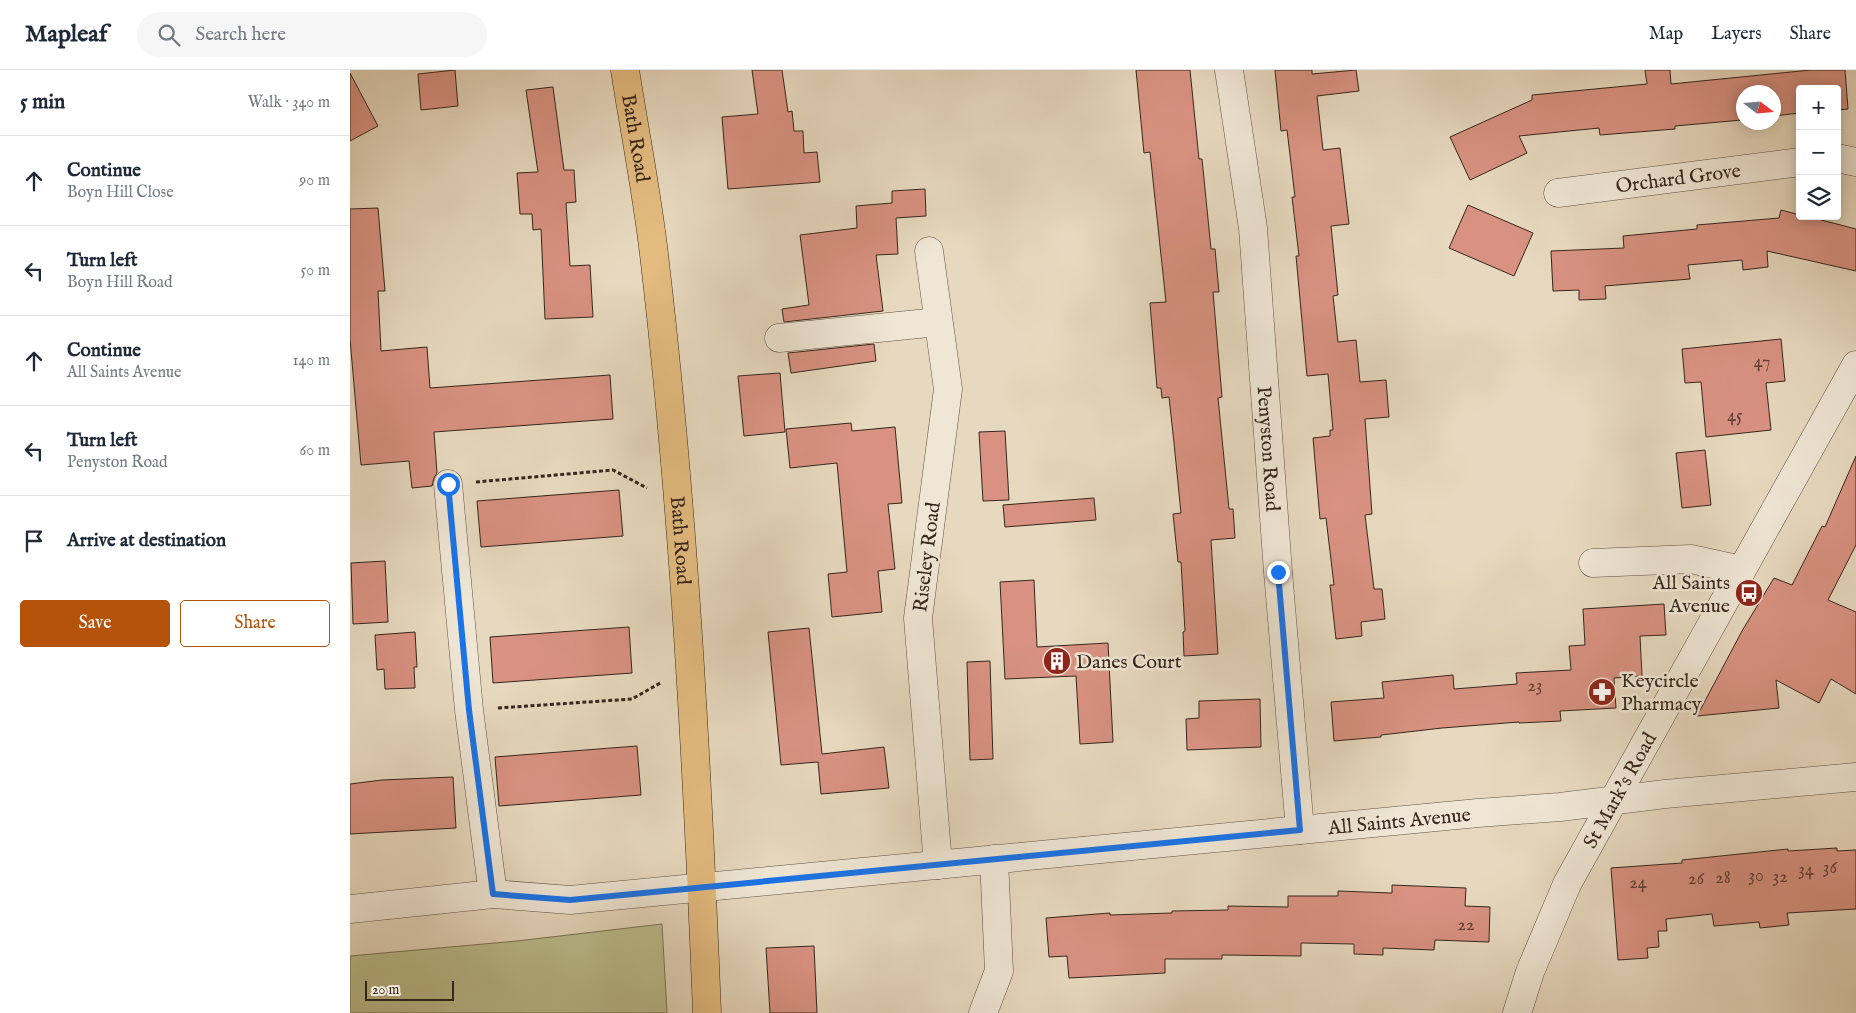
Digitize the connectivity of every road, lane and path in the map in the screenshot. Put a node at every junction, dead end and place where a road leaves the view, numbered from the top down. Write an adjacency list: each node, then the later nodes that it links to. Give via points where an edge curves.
1 (625, 70): 12 (main road, Bath Road, via 655,260)
2 (1229, 70): 19 (street, Penyston Road, via 1254,228)
3 (1841, 159): 4 (street)
4 (1856, 162)
5 (1796, 163): 6 (street, Orchard Grove)
6 (1558, 193)
7 (929, 251): 8 (street, Riseley Road)
8 (938, 322): 9 (street); 21 (street, Riseley Road, via 948,390 918,618)
9 (779, 338)
10 (1856, 365): 14 (street, St Mark's Road)
11 (448, 484): 12 (path, via 613,470); 16 (street)
12 (679, 504): 15 (main road, Bath Road)
13 (1593, 563): 14 (street, via 1691,559)
14 (1741, 570): 18 (street, St Mark's Road)
15 (690, 665): 16 (path, via 632,700); 22 (main road, Bath Road)
16 (469, 710): 23 (street)
17 (1856, 777): 18 (street, All Saints Avenue)
18 (1615, 800): 19 (street, All Saints Avenue); 27 (street, St Mark's Road, via 1567,884 1530,972)
19 (1300, 830): 20 (street, All Saints Avenue)
20 (994, 859): 21 (street, All Saints Avenue); 26 (street, via 999,971)
21 (938, 864): 22 (street, All Saints Avenue)
22 (702, 887): 23 (street, All Saints Avenue, via 570,900); 25 (main road, Bath Road)
23 (493, 894): 24 (street, All Saints Avenue)
24 (350, 909)
25 (708, 1013)
26 (983, 1013)
27 (1517, 1013)

